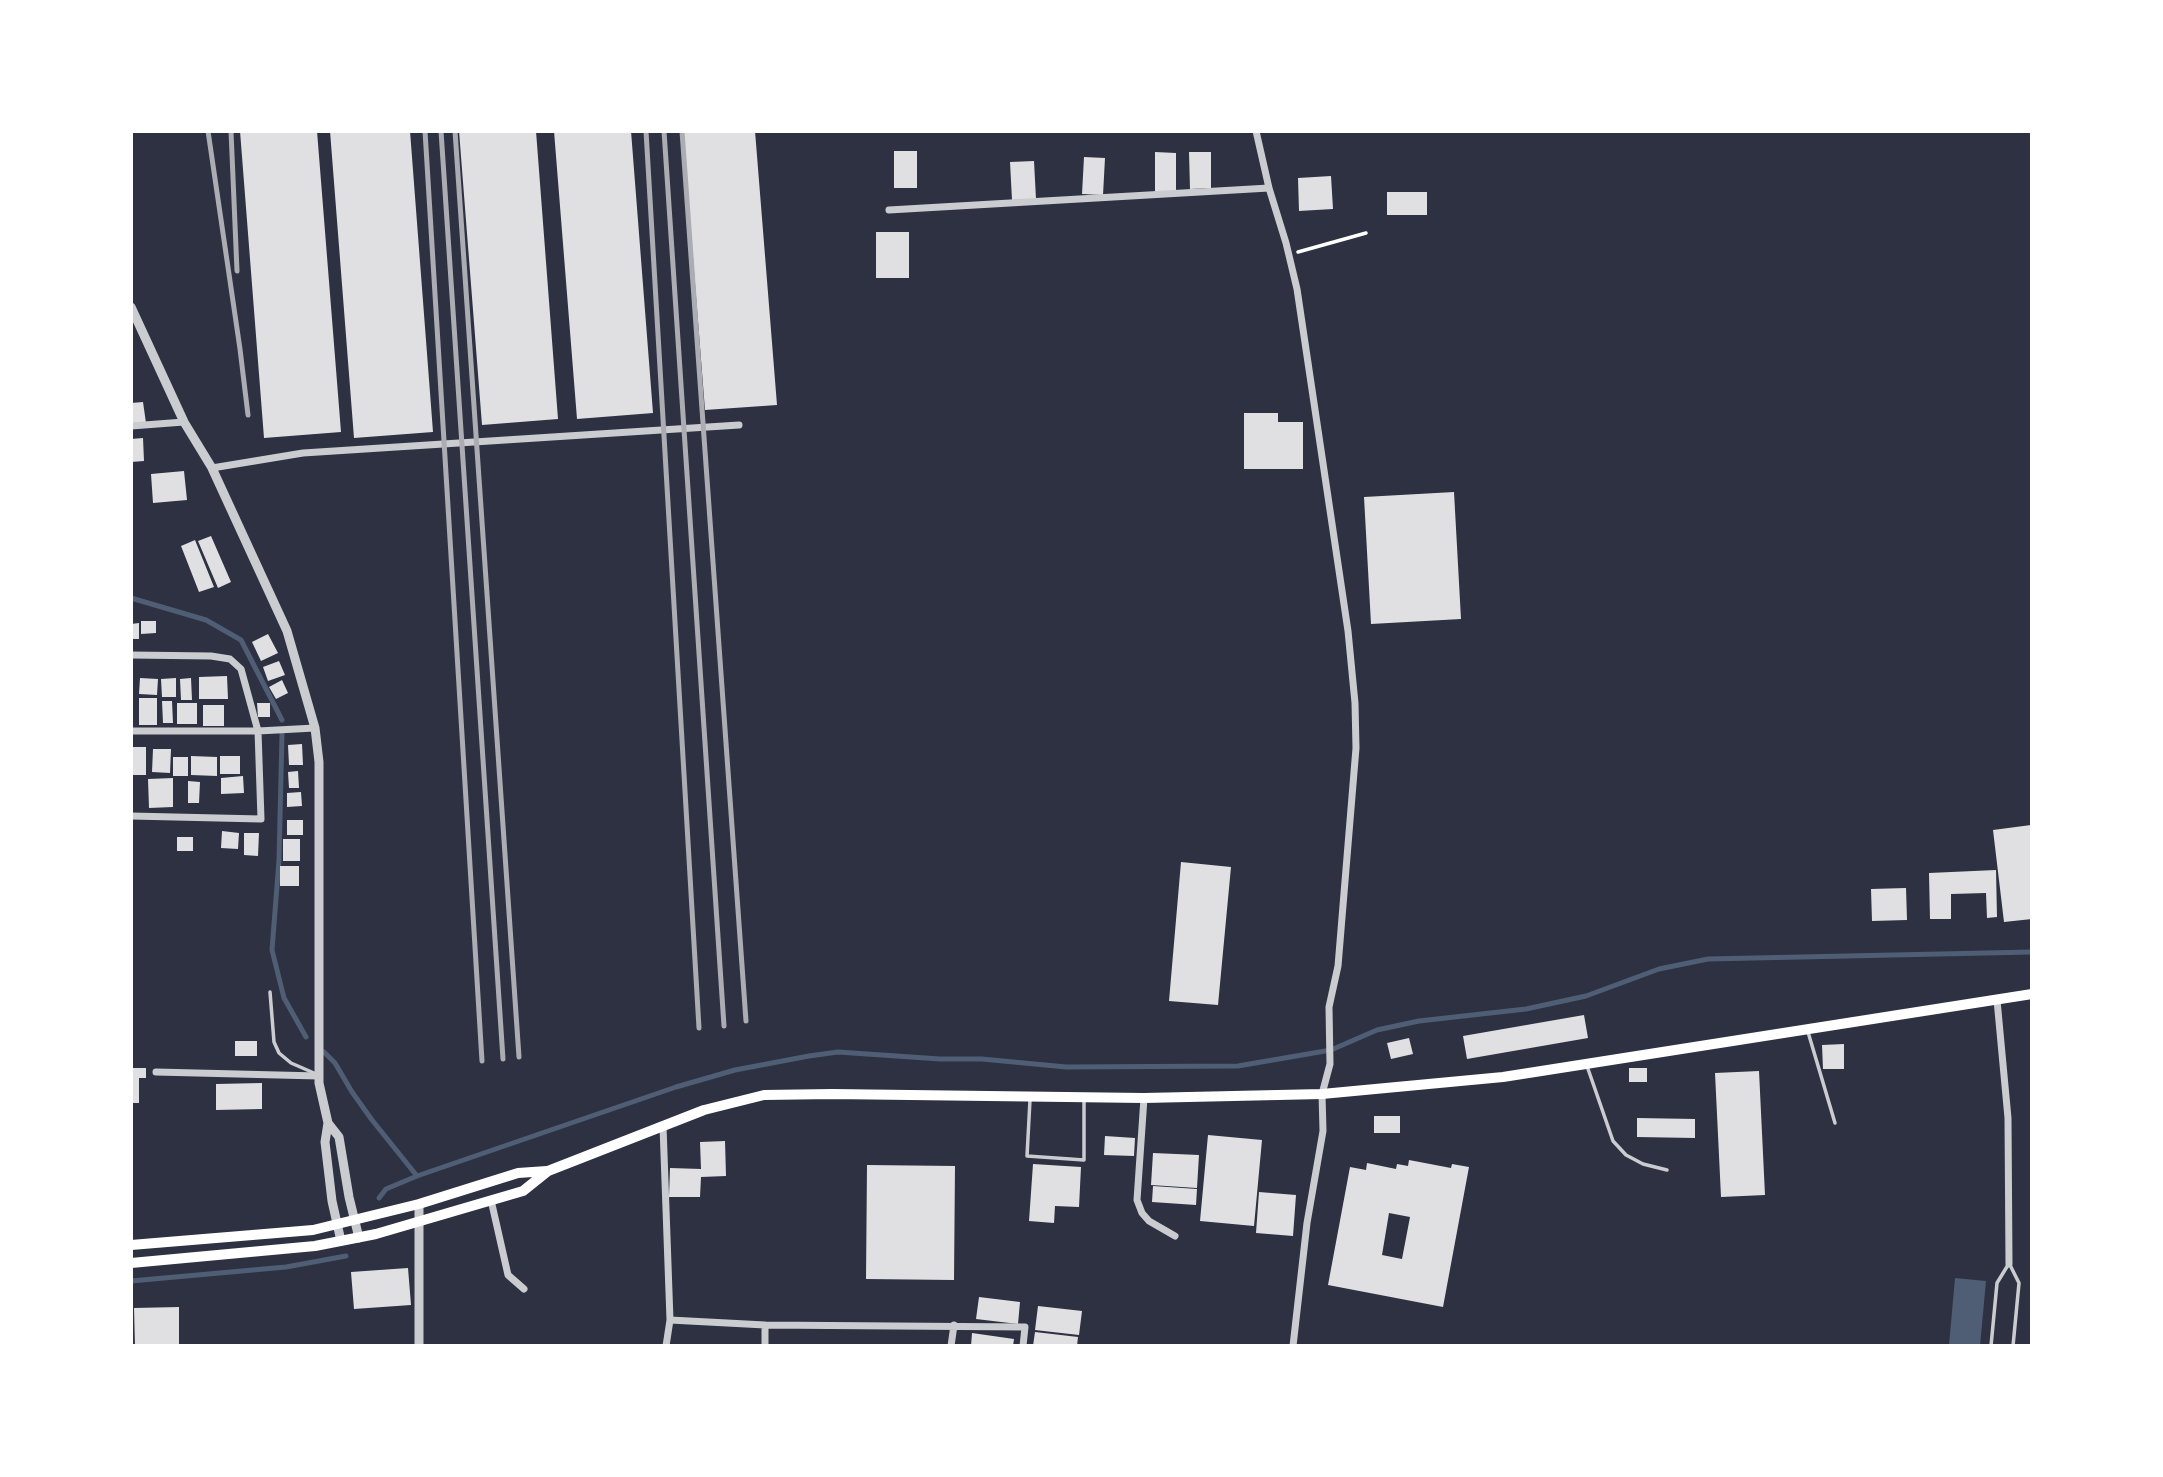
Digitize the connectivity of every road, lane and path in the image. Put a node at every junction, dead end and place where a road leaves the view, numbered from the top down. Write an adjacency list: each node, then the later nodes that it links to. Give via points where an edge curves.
1 (1256, 131): 2 (street)
2 (1269, 188): 3 (street); 5 (street)
3 (889, 209)
4 (1366, 233): 5 (path)
5 (1289, 254): 23 (street, via 1355,703 1355,761 1338,966 1329,1007 1330,1064)
6 (131, 307): 7 (street)
7 (184, 422): 9 (street); 10 (street)
8 (739, 425): 10 (street, via 303,453)
9 (131, 426)
10 (212, 468): 12 (street, via 287,631)
11 (131, 655): 14 (street, via 230,659 241,669)
12 (315, 728): 14 (street); 22 (street, via 319,762)
13 (131, 731): 14 (street)
14 (258, 731): 15 (street, via 261,819)
15 (131, 816)
16 (270, 992): 22 (lane, via 279,1052)
17 (2032, 994): 18 (main road)
18 (1997, 1000): 19 (main road); 42 (street, via 2008,1118)
19 (1807, 1030): 20 (main road); 28 (lane)
20 (1587, 1064): 23 (main road); 30 (lane, via 1613,1141 1643,1164)
21 (156, 1072): 22 (street)
22 (319, 1076): 27 (street)
23 (1322, 1094): 26 (main road); 52 (street, via 1323,1131)
24 (1030, 1097): 25 (main road); 25 (lane, via 1027,1156 1084,1160); 29 (main road, via 764,1095)
25 (1084, 1097): 26 (main road)
26 (1144, 1098): 37 (street, via 1138,1200 1149,1221)
27 (328, 1123): 34 (street, via 340,1137); 36 (street, via 325,1142)
28 (1835, 1123)
29 (663, 1126): 31 (main road); 44 (street)
30 (1667, 1170)
31 (548, 1171): 32 (main road, via 523,1191); 33 (main road, via 518,1173)
32 (491, 1200): 35 (main road); 43 (street, via 508,1275)
33 (419, 1204): 34 (main road); 35 (street)
34 (355, 1221): 36 (main road); 38 (street)
35 (419, 1221): 38 (main road); 47 (street)
36 (337, 1225): 39 (street); 40 (main road)
37 (1175, 1236)
38 (359, 1238): 39 (main road)
39 (341, 1241): 41 (main road)
40 (131, 1245)
41 (131, 1263)
42 (2009, 1264): 53 (lane, via 1997,1283); 54 (lane, via 2019,1283)
43 (524, 1289)
44 (670, 1320): 45 (street); 48 (street)
45 (765, 1325): 46 (street); 49 (street)
46 (954, 1325): 50 (street); 51 (street, via 1025,1327)
47 (419, 1346)
48 (666, 1346)
49 (765, 1346)
50 (951, 1346)
51 (1023, 1346)
52 (1293, 1346)
53 (1991, 1346)
54 (2012, 1346)

